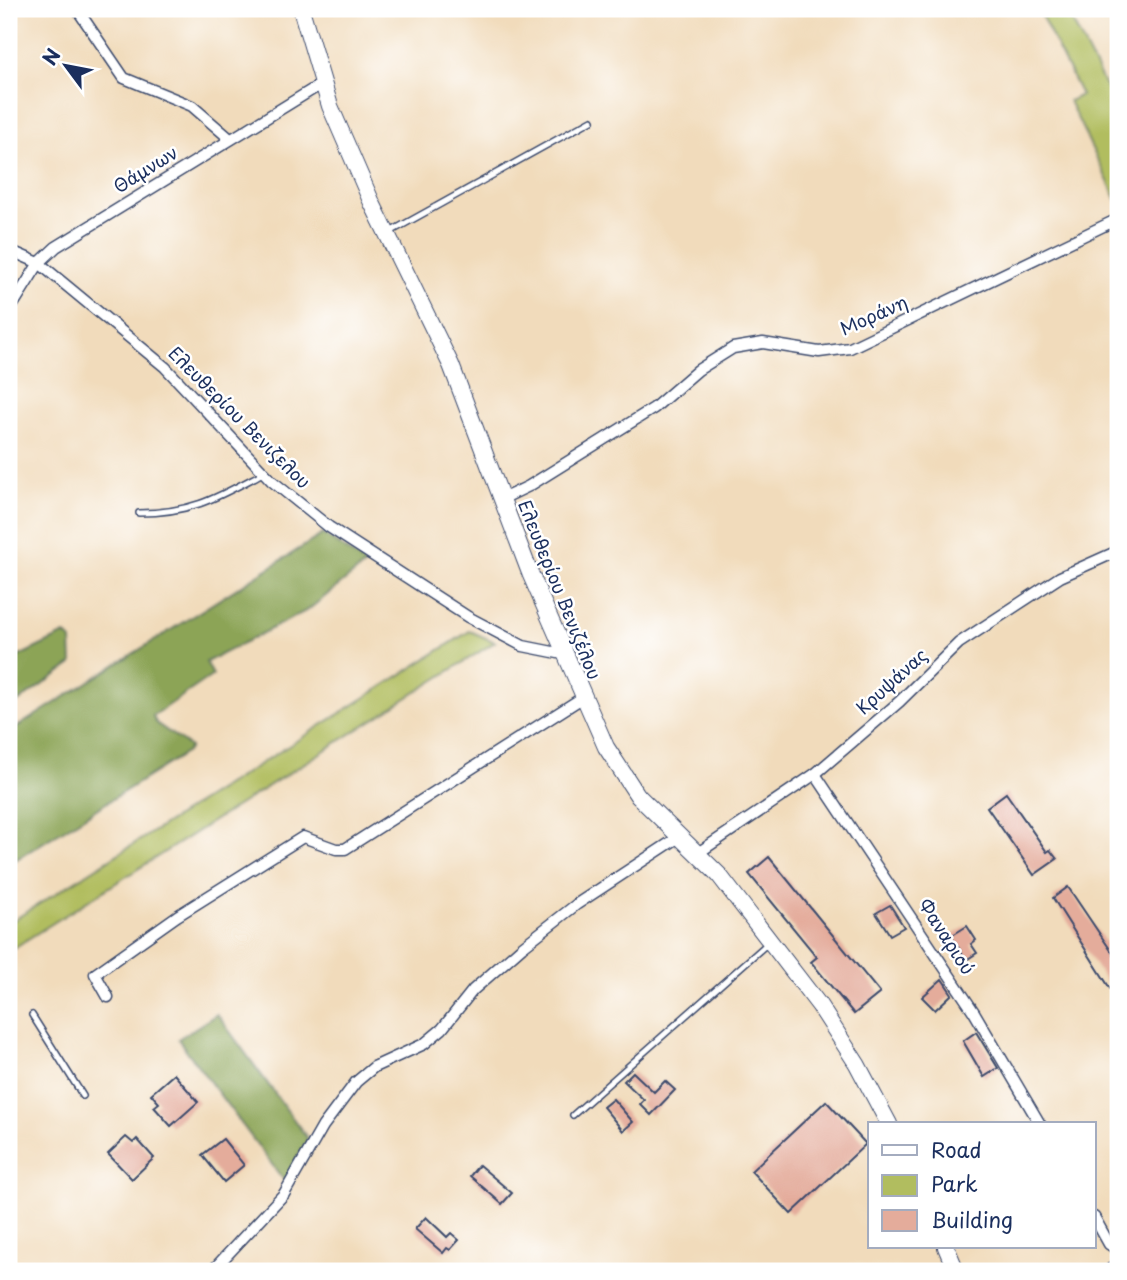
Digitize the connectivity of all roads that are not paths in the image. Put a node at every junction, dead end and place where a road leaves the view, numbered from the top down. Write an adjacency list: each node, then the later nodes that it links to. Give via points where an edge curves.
1 (77, 9): 5 (street, via 120,75 192,106)
2 (301, 9): 3 (main road, Ελευθερίου Βενιζέλου)
3 (323, 83): 5 (street, Θάμνων); 7 (main road, Ελευθερίου Βενιζέλου)
4 (592, 120): 7 (lane)
5 (229, 138): 9 (street, Θάμνων, via 56,247)
6 (1118, 219): 12 (street, Μοράνη, via 850,348 819,352 763,343 733,348 698,370 654,408)
7 (387, 233): 12 (main road, Ελευθερίου Βενιζέλου, via 452,365)
8 (9, 250): 9 (street, Ελευθερίου Βενιζελου)
9 (39, 263): 10 (street, Θάμνων); 11 (street, Ελευθερίου Βενιζελου, via 165,367)
10 (9, 311)
11 (263, 473): 13 (lane, via 202,504 172,513); 15 (street, Ελευθερίου Βενιζελου, via 329,527 439,599 523,646)
12 (502, 499): 15 (main road, Ελευθερίου Βενιζέλου)
13 (139, 513)
14 (1118, 551): 17 (street, Κρυψάνας, via 1060,577 959,643)
15 (564, 654): 16 (main road, Ελευθερίου Βενιζέλου)
16 (582, 698): 18 (main road, Ελευθερίου Βενιζέλου, via 629,784); 21 (street, via 345,849 303,837 211,895 95,974)
17 (815, 774): 19 (street, Κρυψάνας); 26 (street, Φαναριού, via 966,1001)
18 (679, 837): 19 (main road, Ελευθερίου Βενιζέλου); 31 (street, via 577,904 522,947 472,990 424,1044 374,1067 356,1082 323,1126 284,1194)
19 (698, 853): 20 (main road, Ελευθερίου Βενιζέλου)
20 (770, 941): 24 (lane); 25 (main road, Ελευθερίου Βενιζέλου, via 839,1034)
21 (108, 997)
22 (32, 1015): 23 (lane)
23 (83, 1096)
24 (573, 1115)
25 (888, 1122)
26 (1039, 1122)
27 (1096, 1221): 29 (street, via 1109,1244)
28 (946, 1248): 32 (main road)
29 (1118, 1250)
30 (1118, 1261): 33 (street)
31 (212, 1271)
32 (956, 1271)
33 (1110, 1271)

